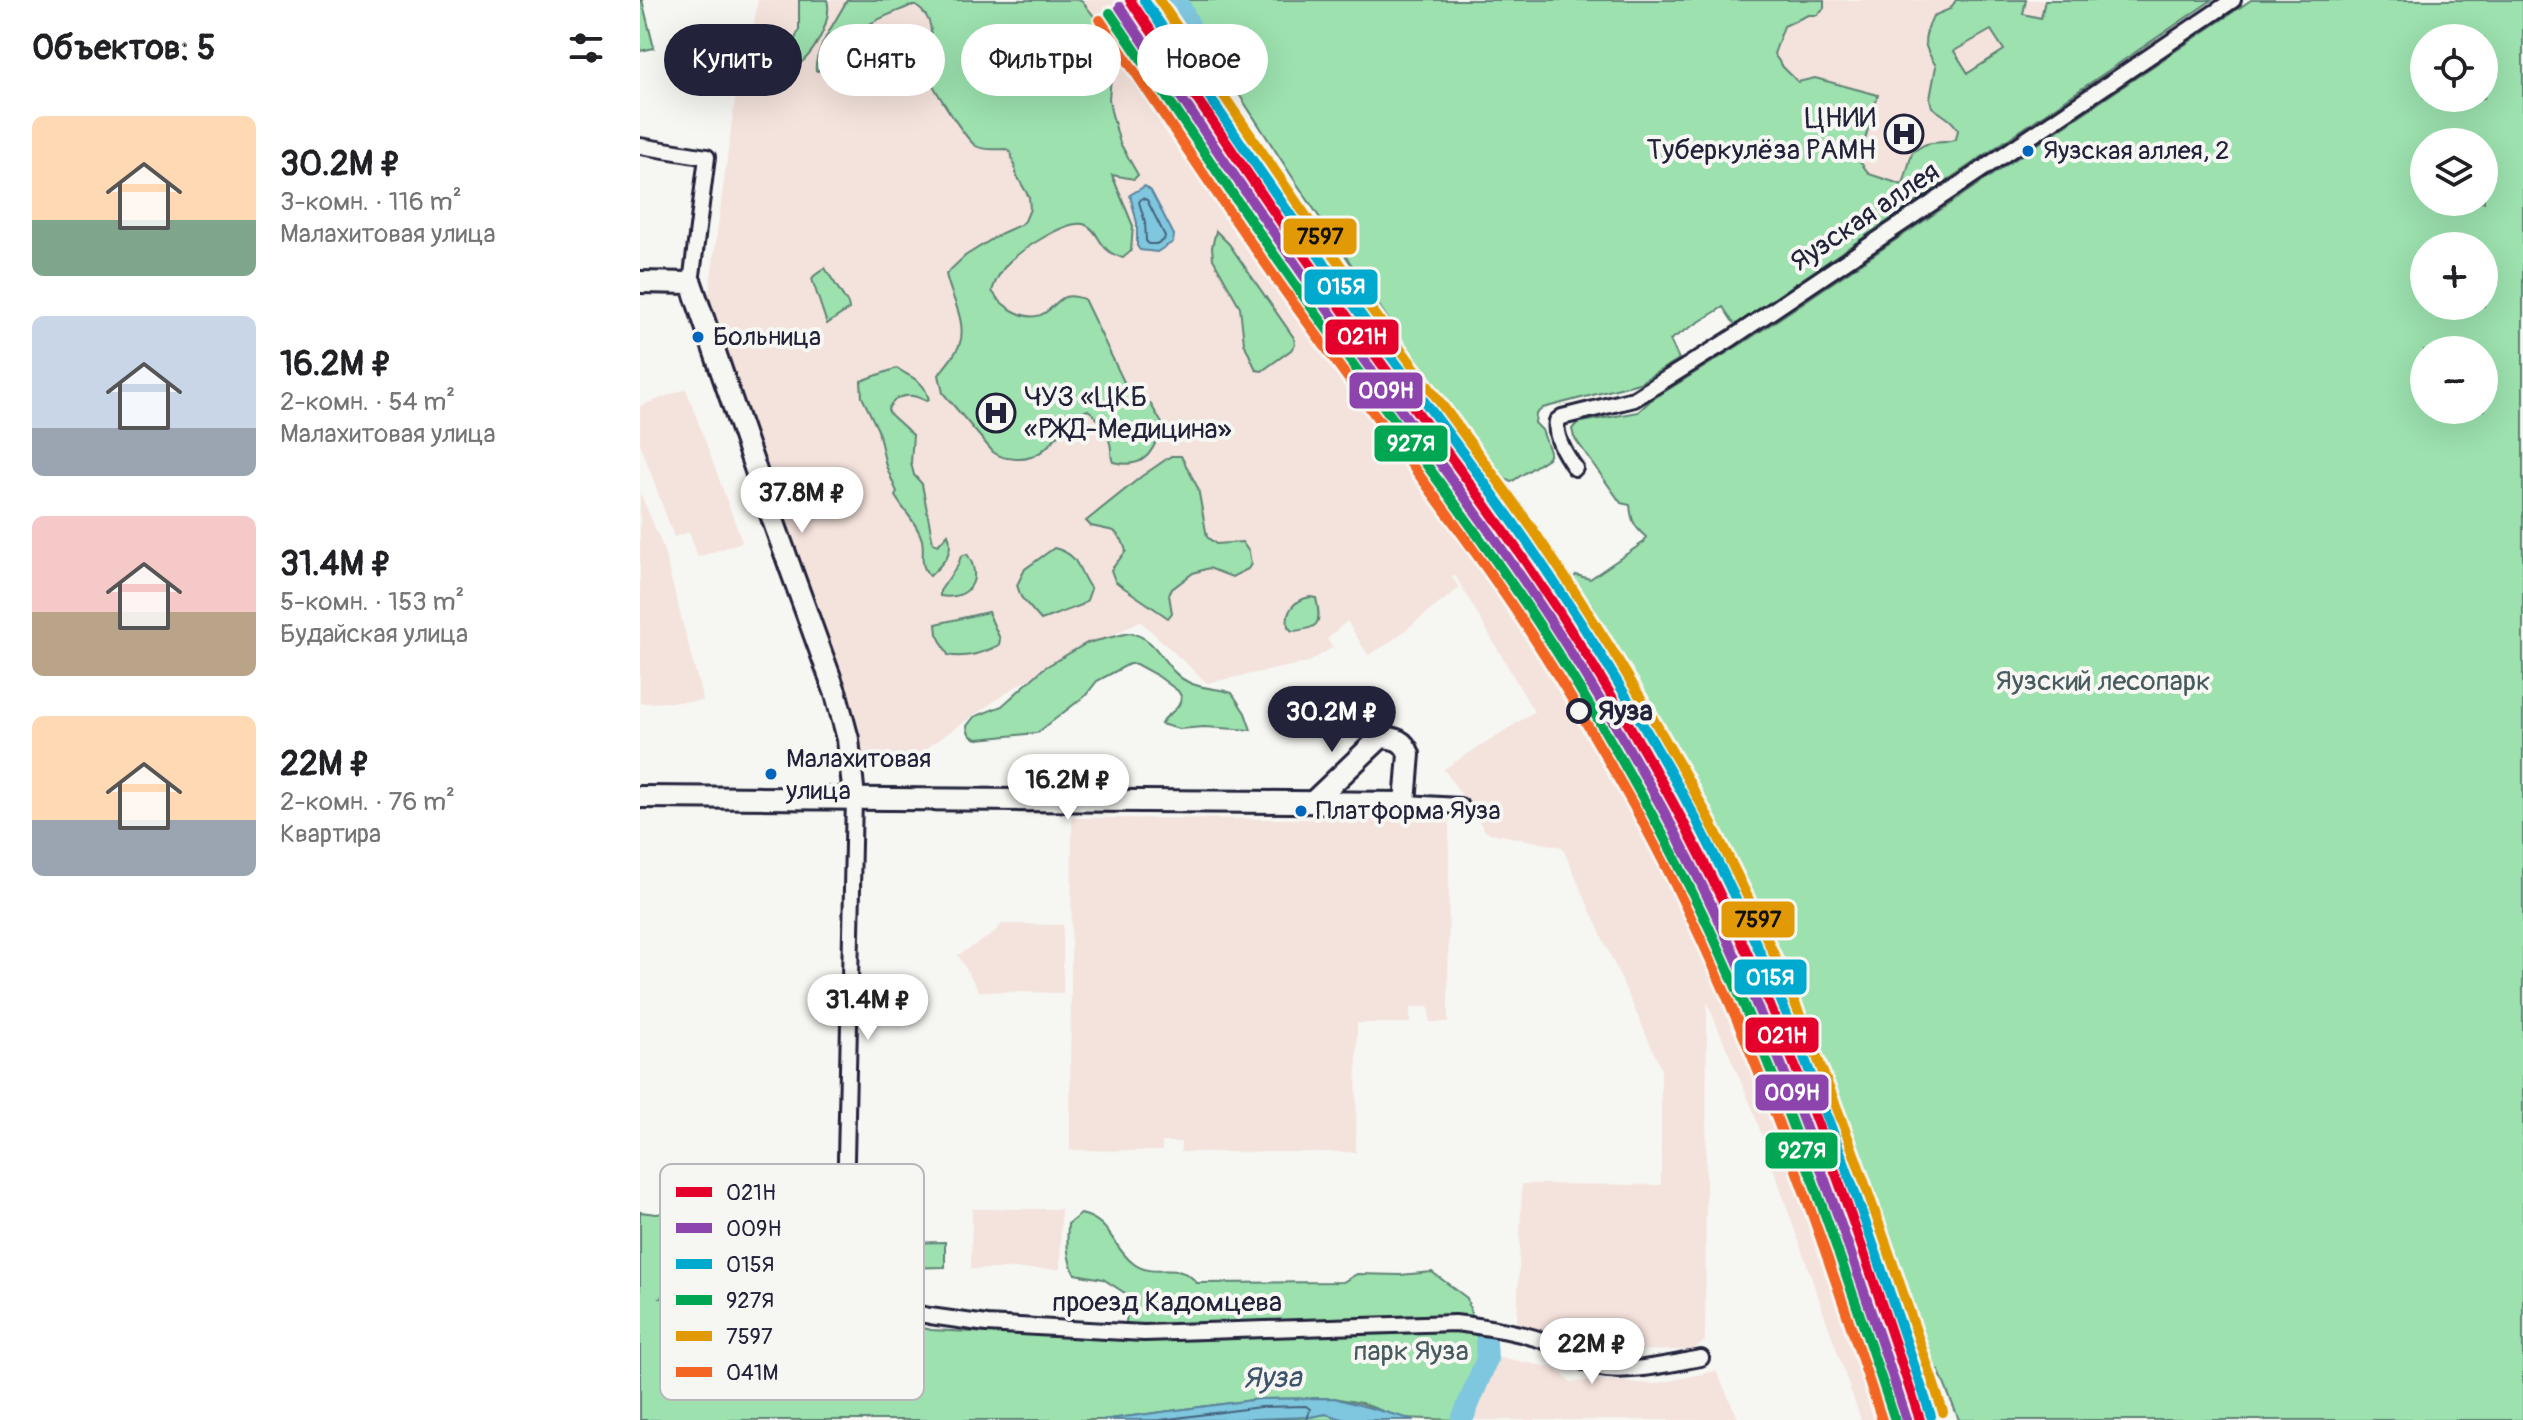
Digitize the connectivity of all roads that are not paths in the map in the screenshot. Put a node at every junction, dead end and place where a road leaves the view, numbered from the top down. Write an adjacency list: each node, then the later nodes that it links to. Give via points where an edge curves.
1 (2233, 0): 5 (street, Яузская аллея, via 1720,346 1634,399 1562,417 1555,427)
2 (640, 146): 4 (street, via 707,157)
3 (640, 282): 4 (street)
4 (691, 283): 7 (street, via 836,694 848,739)
5 (1575, 468)
6 (640, 797): 7 (street)
7 (854, 798): 8 (street); 11 (street, проезд Кадомцева)
8 (1313, 802): 9 (street); 9 (street, via 1381,737 1407,747)
9 (1405, 803): 10 (street)
10 (1460, 806)
11 (846, 1164)
12 (924, 1315): 13 (street, проезд Кадомцева, via 1144,1333 1455,1323 1556,1344 1599,1368 1640,1368)
13 (1701, 1358)

